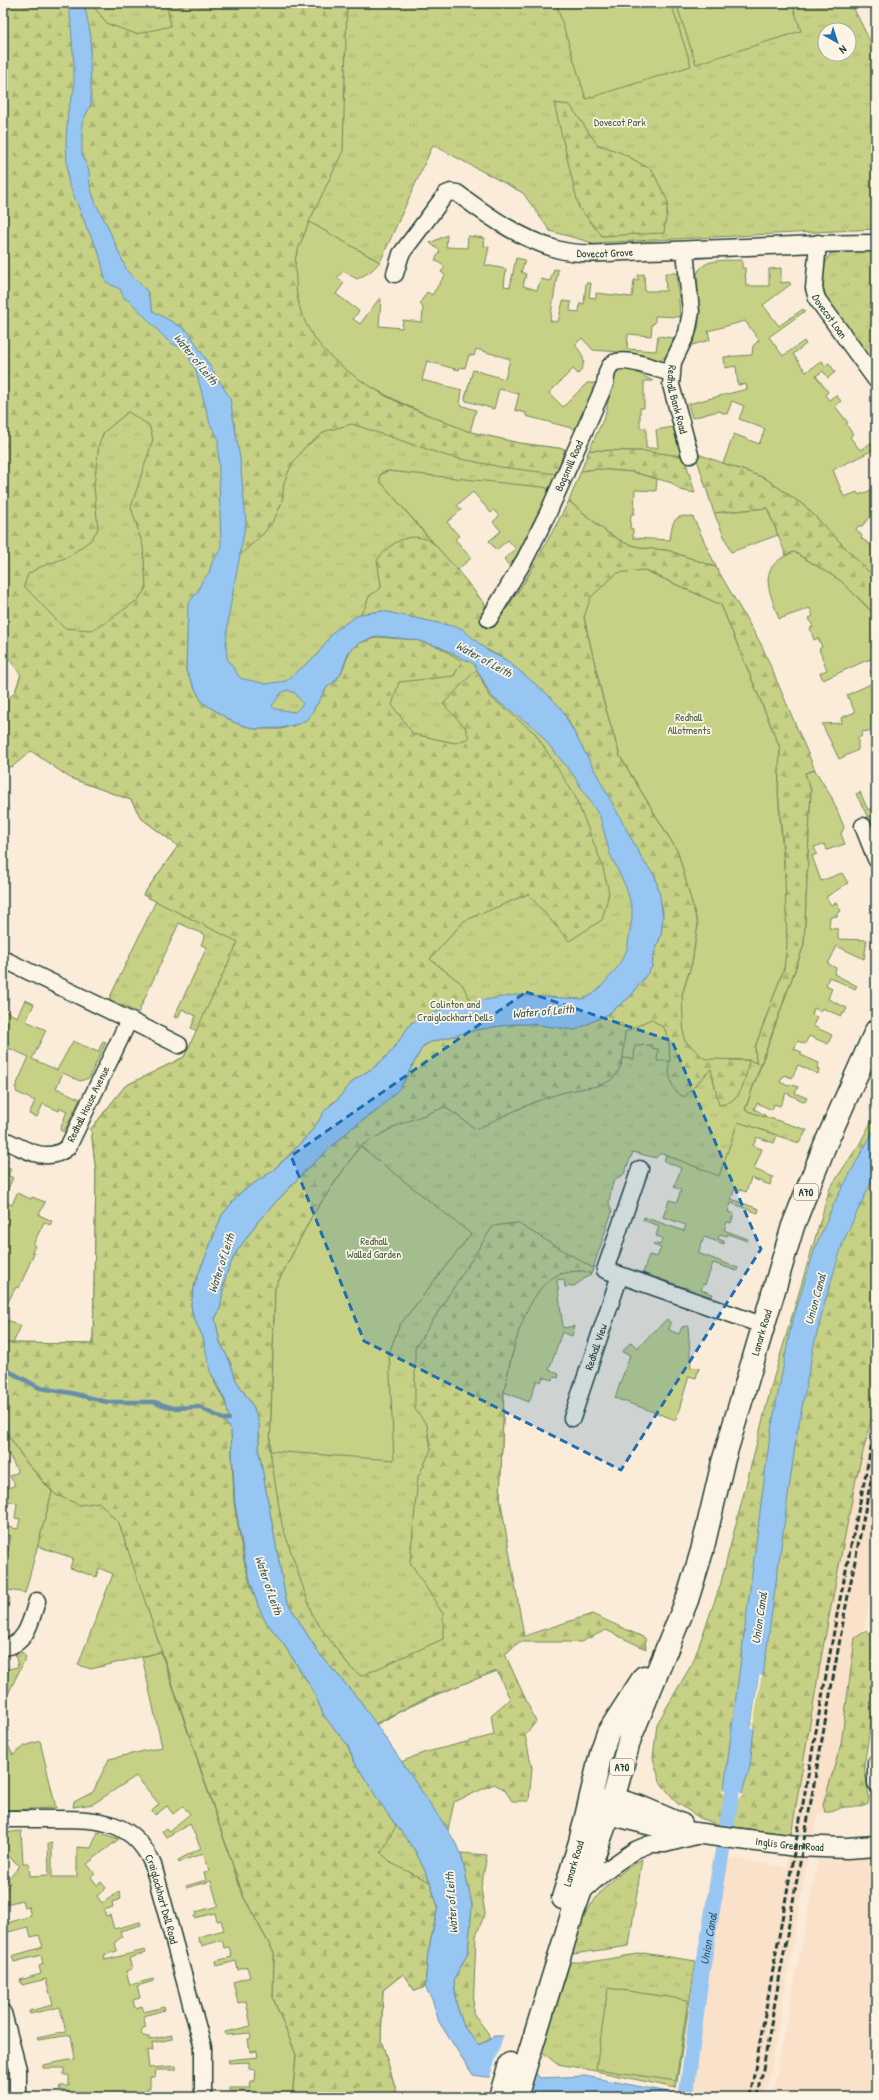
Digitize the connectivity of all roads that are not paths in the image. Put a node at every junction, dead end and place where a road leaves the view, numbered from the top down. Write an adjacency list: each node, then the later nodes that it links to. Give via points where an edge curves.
1 (818, 243): 2 (street, Dovecot Grove); 3 (street, Dovecot Grove); 6 (street, Dovecot Loan, via 814,288 817,299)
2 (876, 243)
3 (685, 250): 4 (street, Dovecot Grove, via 590,252 558,249 525,238 457,193 451,192 446,194 401,254); 5 (street, Redhall Bank Road, via 691,312 683,343 673,362)
4 (395, 274)
5 (671, 373): 7 (street, Redhall Bank Road, via 672,390); 8 (street, Bogsmill Road, via 623,360 610,366 605,384 548,513 525,559)
6 (876, 380)
7 (690, 455)
8 (489, 619)
9 (863, 826): 10 (street)
10 (876, 859)
11 (10, 957): 12 (street)
12 (129, 1020): 14 (street); 15 (street, Redhall House Avenue, via 68,1147 54,1155 36,1154)
13 (876, 1031): 18 (main road, Lanark Road / A70, via 825,1144 793,1226)
14 (179, 1045)
15 (3, 1138)
16 (640, 1169): 17 (street, via 626,1189 605,1270)
17 (620, 1275): 18 (street); 19 (street, Redhall View)
18 (762, 1325): 24 (main road, Lanark Road / A70, via 722,1462 702,1551 687,1600)
19 (572, 1418)
20 (36, 1601): 21 (street, via 26,1632 20,1640)
21 (3, 1647)
22 (876, 1763): 23 (street)
23 (876, 1783)
24 (601, 1804): 26 (street, Inglis Green Road, via 665,1815); 28 (main road, Lanark Road / A70); 30 (main road, Lanark Road / A70, via 572,1872)
25 (3, 1820): 33 (street, Craiglockhart Dell Road, via 70,1819 106,1822 124,1829 142,1846 154,1871 204,2047)
26 (704, 1834): 27 (street, Inglis Green Road, via 796,1846); 28 (street, Inglis Green Road, via 665,1844 650,1844 635,1850 609,1868)
27 (876, 1846)
28 (580, 1894): 30 (main road, Lanark Road / A70, via 550,1985)
29 (3, 2013): 32 (street, via 18,2069)
30 (525, 2041): 31 (main road, Lanark Road / A70)
31 (509, 2095)
32 (18, 2097)
33 (203, 2097)

